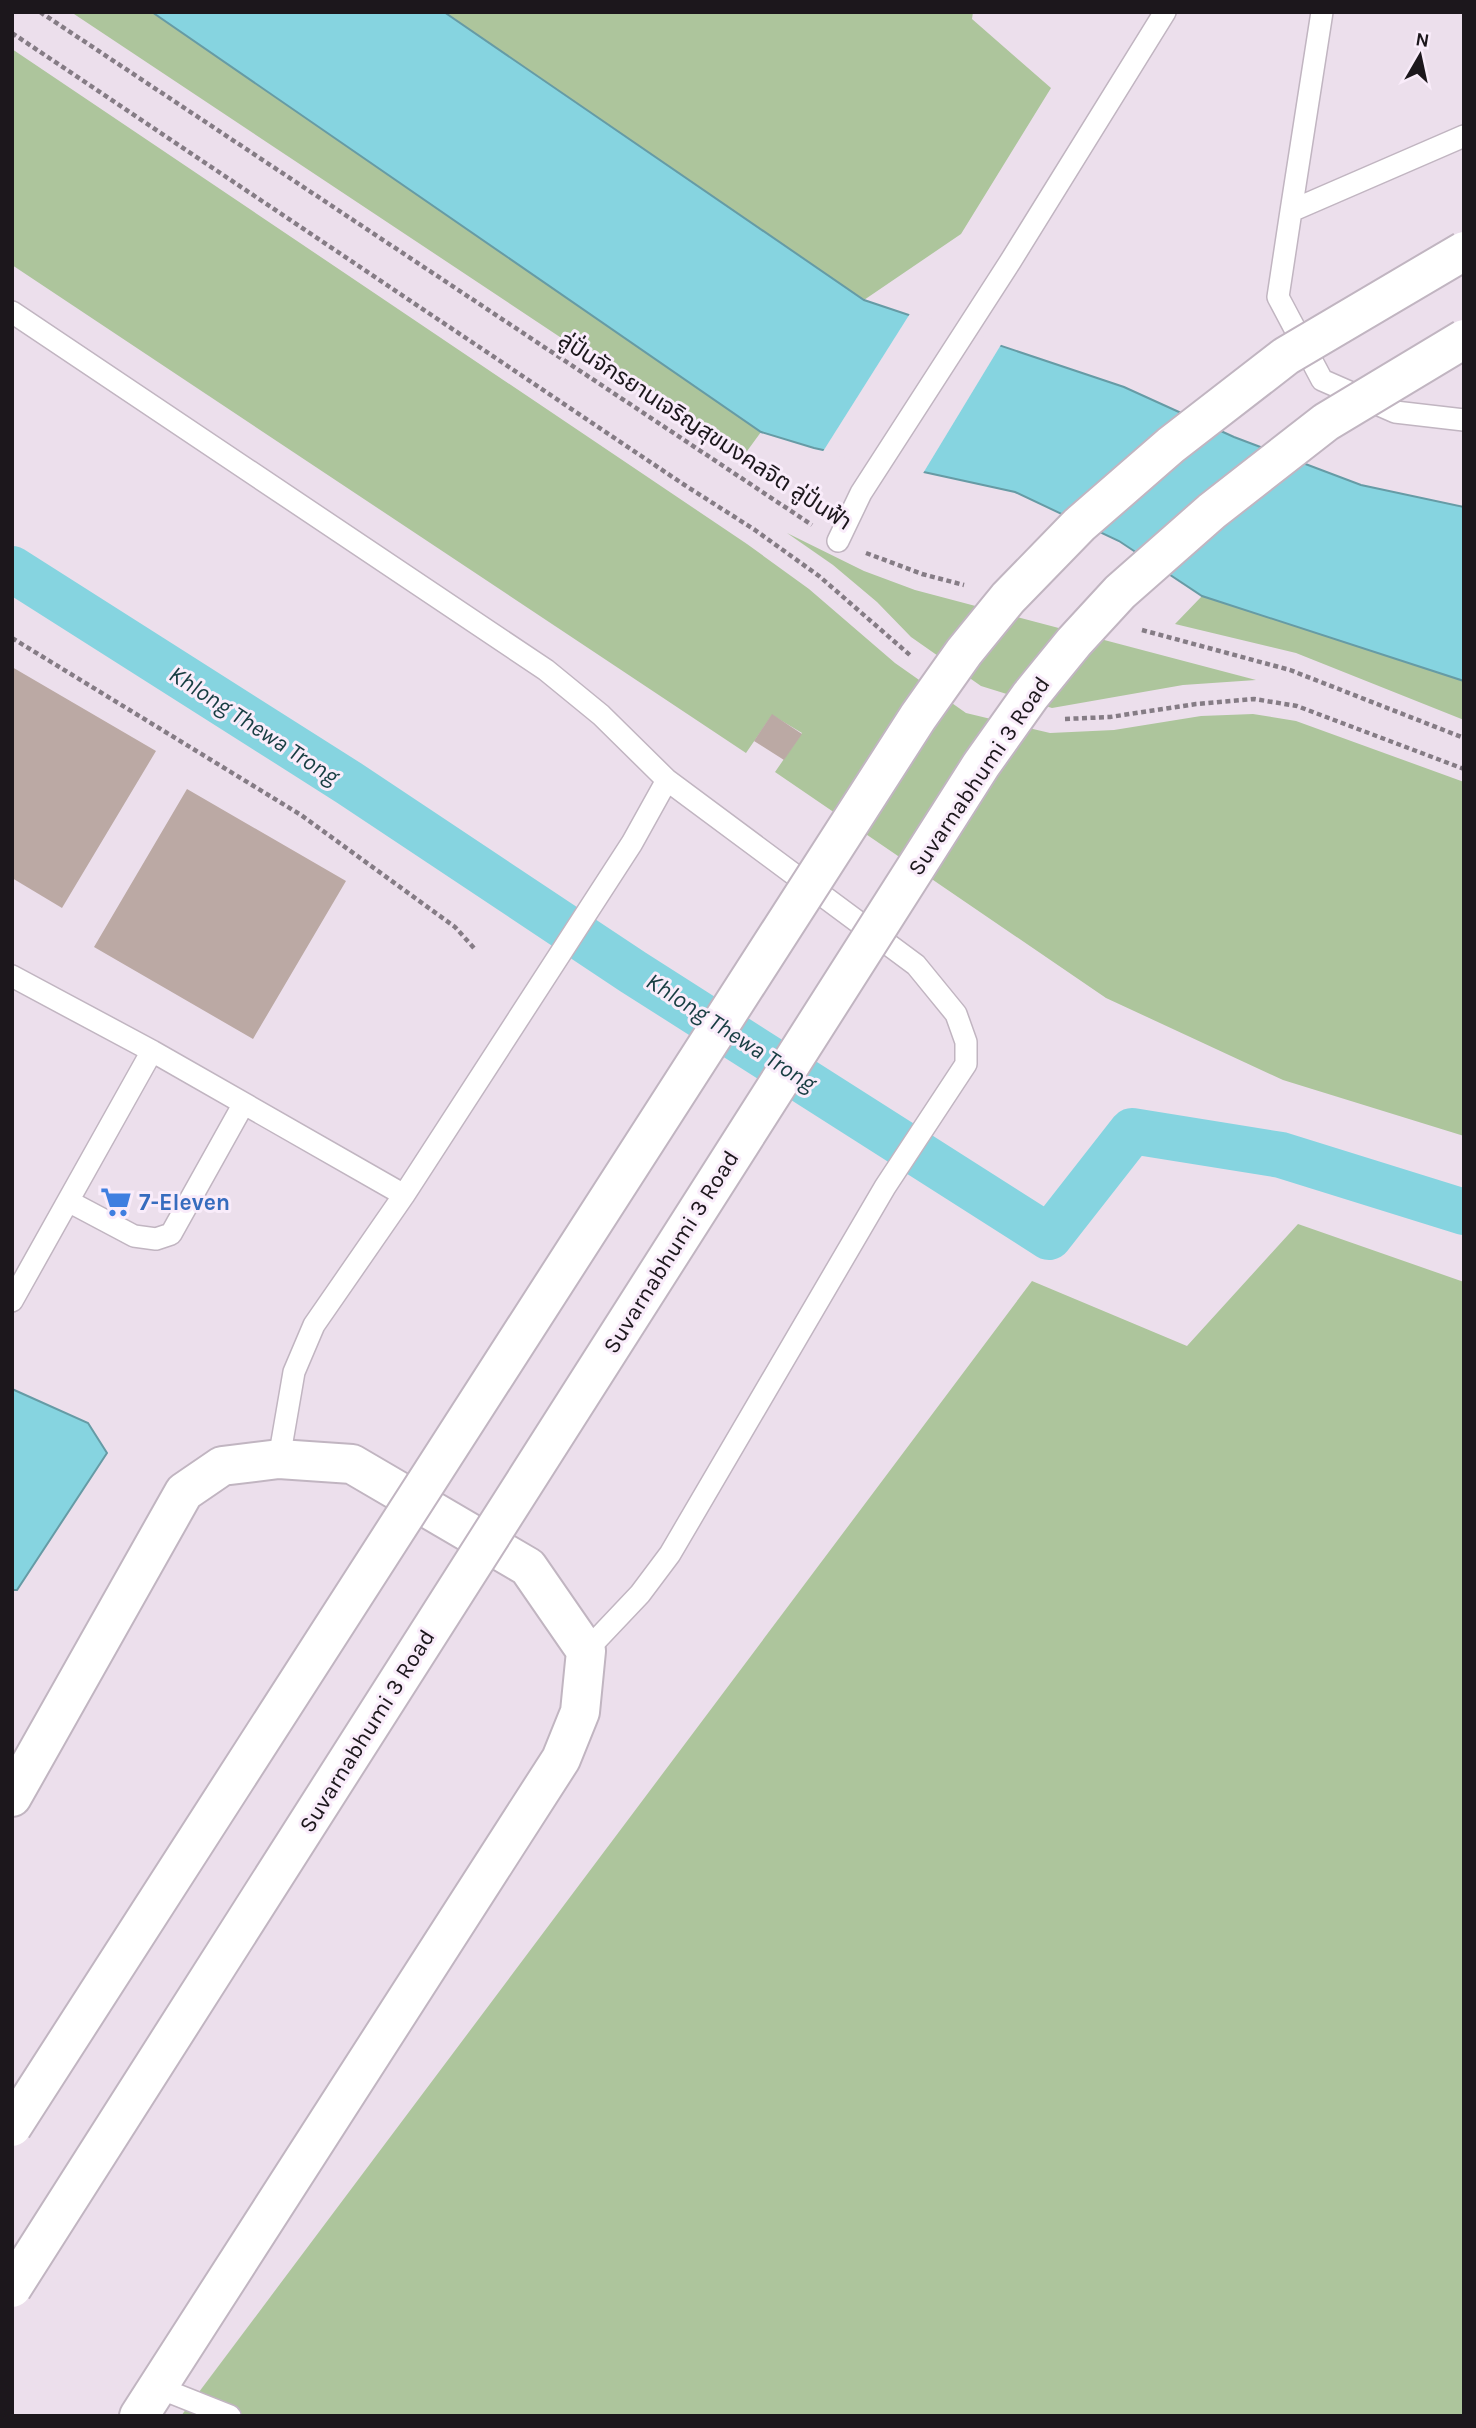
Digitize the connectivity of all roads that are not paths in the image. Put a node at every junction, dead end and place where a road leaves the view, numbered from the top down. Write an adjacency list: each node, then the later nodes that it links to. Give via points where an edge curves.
1 (1165, 12): 9 (lane, via 861,493)
2 (1322, 12): 4 (lane)
3 (1464, 136): 4 (lane)
4 (1291, 211): 8 (lane, via 1278,297 1322,380 1395,412)
5 (1464, 251): 20 (street, bridge, via 1286,356 1171,445 1079,525 964,652)
6 (12, 312): 10 (lane, via 546,670 601,715)
7 (1464, 339): 21 (street, Suvarnabhumi 3 Road, bridge, via 1326,422 1212,512 1120,592 1030,696 973,776)
8 (1464, 421)
9 (838, 541)
10 (667, 780): 14 (lane, via 632,843); 18 (lane, via 916,965 956,1014 966,1042 965,1065 885,1187 670,1554 640,1594)
11 (12, 975): 12 (lane)
12 (152, 1051): 13 (lane); 15 (lane)
13 (243, 1105): 14 (lane); 15 (lane, via 171,1234 156,1239 134,1236)
14 (404, 1195): 17 (lane, via 314,1325 294,1373)
15 (68, 1201): 16 (lane)
16 (12, 1301)
17 (279, 1459): 18 (street, via 352,1464 528,1567); 19 (street, via 222,1466 184,1493)
18 (586, 1651): 22 (street, via 580,1712 561,1759)
19 (12, 1797)
20 (12, 2127)
21 (12, 2288)
22 (148, 2401): 23 (lane)
23 (230, 2416)

